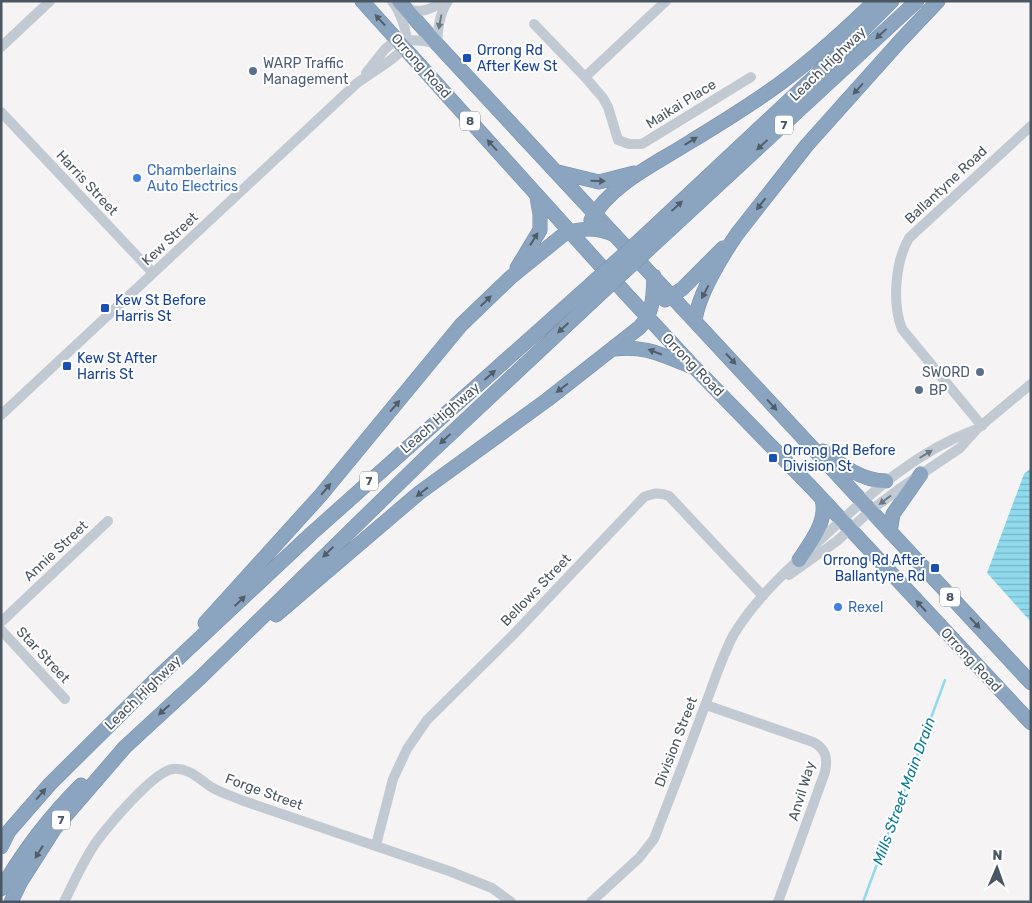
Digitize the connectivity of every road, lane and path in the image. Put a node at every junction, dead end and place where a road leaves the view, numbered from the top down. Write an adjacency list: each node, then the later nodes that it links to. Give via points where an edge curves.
1 (50, 1): 15 (street)
2 (362, 1): 13 (highway, Orrong Road / 8, one-way to 2)
3 (392, 1): 13 (street, via 401,16)
4 (444, 1): 11 (street, via 427,11 418,12)
5 (448, 1): 14 (street, one-way to 14, via 441,14)
6 (666, 1): 16 (street)
7 (876, 1): 20 (highway, one-way to 7, via 733,116 792,76)
8 (892, 1): 28 (highway, Leach Highway / 7, one-way to 8)
9 (917, 1): 28 (highway, Leach Highway / 7, one-way to 28)
10 (938, 1): 26 (highway, one-way to 26, via 807,145)
11 (403, 5): 14 (highway, Orrong Road / 8)
12 (534, 24): 16 (street, Maikai Place)
13 (403, 42): 14 (street); 22 (highway, Orrong Road / 8, one-way to 13); 30 (street, Kew Street, via 385,49 358,83)
14 (438, 44): 21 (highway, Orrong Road / 8)
15 (1, 47)
16 (585, 77): 17 (street, Maikai Place, via 608,108 618,140 629,144 642,144)
17 (751, 77)
18 (1, 112): 30 (street, Harris Street)
19 (1031, 126): 44 (street, Ballantyne Road, via 909,238 900,256 896,310 902,329)
20 (639, 171): 21 (highway, one-way to 20, via 607,182); 23 (highway)
21 (557, 172): 23 (highway, Orrong Road / 8)
22 (537, 197): 25 (highway, Orrong Road / 8); 32 (highway, one-way to 22, via 540,230)
23 (595, 212): 24 (highway); 27 (highway, Orrong Road / 8)
24 (587, 228): 25 (highway); 27 (highway); 29 (highway)
25 (569, 232): 29 (highway, Orrong Road / 8); 32 (highway)
26 (737, 234): 35 (highway); 38 (highway, one-way to 38, via 699,303)
27 (616, 236): 31 (highway, Orrong Road / 8)
28 (646, 244): 33 (highway, Leach Highway / 7, bridge)
29 (592, 257): 34 (highway, Orrong Road / 8)
30 (153, 273): 42 (street, Kew Street)
31 (654, 276): 35 (highway, Orrong Road / 8); 36 (highway)
32 (511, 277): 58 (highway, one-way to 32, via 320,496 461,325)
33 (595, 290): 57 (highway, Leach Highway / 7, one-way to 57); 58 (highway, Leach Highway / 7, one-way to 33, via 310,534)
34 (628, 296): 36 (highway); 37 (highway, Orrong Road / 8)
35 (672, 296): 36 (highway); 38 (highway, Orrong Road / 8)
36 (652, 302): 37 (highway)
37 (648, 318): 39 (highway); 40 (highway, Orrong Road / 8)
38 (695, 321): 43 (highway, Orrong Road / 8, one-way to 43)
39 (614, 349): 40 (highway, one-way to 39, via 648,349); 57 (highway, one-way to 57, via 419,494)
40 (694, 368): 47 (highway, Orrong Road / 8)
41 (1031, 384): 44 (street)
42 (1, 415)
43 (791, 426): 46 (highway, via 852,470 870,479); 48 (highway, Orrong Road / 8)
44 (979, 427): 45 (street, via 960,448); 46 (street, one-way to 44, via 954,437)
45 (921, 474): 48 (street, one-way to 48); 51 (highway, via 893,514)
46 (886, 481): 48 (street)
47 (822, 499): 50 (highway, Orrong Road / 8); 52 (highway, via 824,506 818,531)
48 (866, 506): 50 (street); 51 (highway, Orrong Road / 8)
49 (108, 521): 55 (street, Annie Street)
50 (846, 525): 52 (street, Division Street); 53 (street, Division Street, via 796,571); 62 (highway, Orrong Road / 8, one-way to 50)
51 (890, 532): 59 (highway, Orrong Road / 8, one-way to 59)
52 (798, 560): 53 (street, Division Street)
53 (776, 584): 54 (street, Division Street)
54 (763, 596): 61 (street, Division Street, via 727,648); 64 (street, Bellows Street, via 669,496 660,492 644,497 427,720 407,749 393,778)
55 (1, 622)
56 (1, 630): 60 (street, Star Street)
57 (201, 677): 63 (highway, Leach Highway / 7, one-way to 63)
58 (153, 682): 65 (highway, Leach Highway / 7, one-way to 58, via 50,784)
59 (1031, 683)
60 (66, 699)
61 (706, 705): 70 (street, Division Street, via 654,839 640,858); 71 (street, Anvil Way, via 813,742 821,746 825,754 825,772)
62 (1031, 723)
63 (125, 747): 66 (highway, 7, via 91,774 56,810 25,850); 67 (highway, 7, one-way to 67, via 55,828)
64 (376, 845): 68 (street, Forge Street, via 241,800 213,788 185,770 173,768 148,783 96,842); 69 (street, Forge Street, via 492,888)
65 (1, 847)
66 (1, 889)
67 (11, 902)
68 (64, 902)
69 (511, 902)
70 (591, 902)
71 (778, 902)

